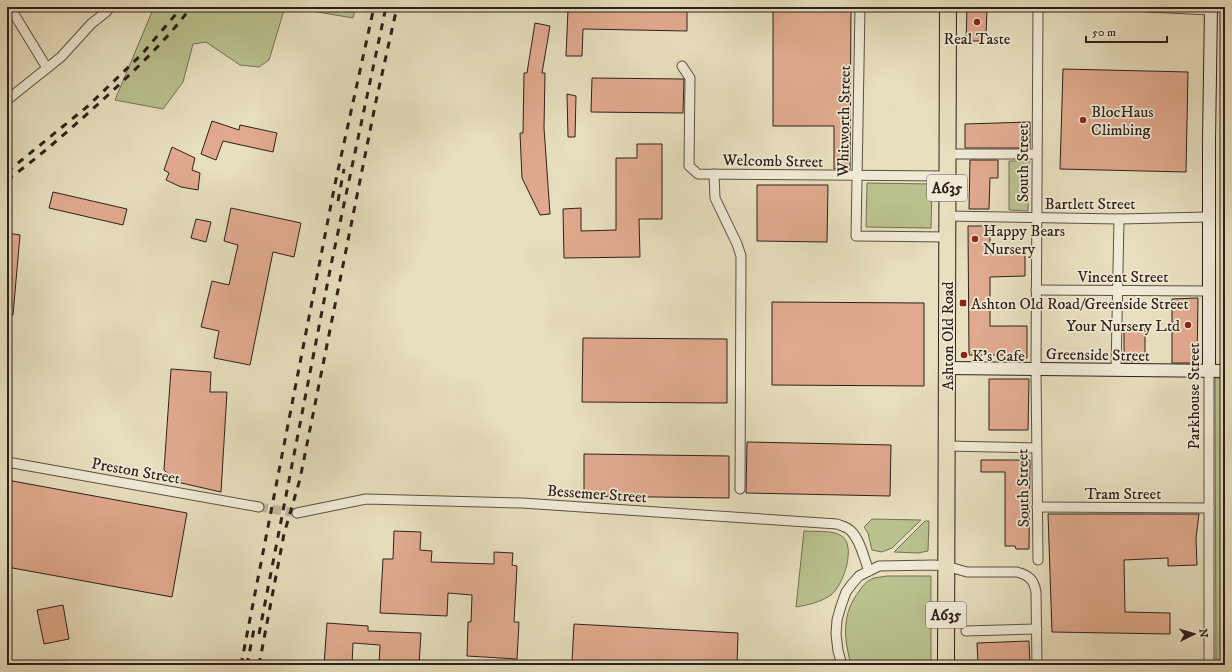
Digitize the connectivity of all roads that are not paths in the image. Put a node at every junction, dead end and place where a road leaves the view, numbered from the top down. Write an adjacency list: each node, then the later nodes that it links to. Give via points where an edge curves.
1 (12, 7): 9 (street)
2 (110, 7): 9 (street)
3 (860, 7): 14 (street, Whitworth Street)
4 (948, 7): 11 (highway, Ashton Old Road / A635)
5 (1038, 7): 12 (street, South Street)
6 (1147, 7): 7 (street)
7 (1211, 9): 17 (street, Parkhouse Street)
8 (682, 66): 13 (street, Welcomb Street, via 690,78 689,166 698,174)
9 (47, 68): 10 (street)
10 (7, 100)
11 (947, 154): 12 (street); 15 (highway, Ashton Old Road / A635)
12 (1037, 154): 18 (street, South Street)
13 (714, 174): 14 (street, Welcomb Street); 32 (street, via 715,198 742,256)
14 (857, 176): 15 (street, Welcomb Street); 20 (street, Whitworth Street, via 856,236)
15 (947, 176): 16 (highway, Ashton Old Road / A635)
16 (947, 216): 18 (street, Bartlett Street); 20 (highway, Ashton Old Road / A635)
17 (1208, 217): 19 (street, Bartlett Street); 23 (street, Parkhouse Street)
18 (1037, 218): 19 (street, Bartlett Street); 21 (street, South Street)
19 (1119, 219): 22 (street)
20 (947, 237): 24 (highway, Ashton Old Road / A635)
21 (1036, 290): 22 (street, Vincent Street); 25 (street, South Street)
22 (1118, 291): 23 (street, Vincent Street); 26 (street)
23 (1209, 291): 27 (street, Parkhouse Street)
24 (947, 368): 25 (street, Greenside Street); 29 (highway, Ashton Old Road / A635)
25 (1036, 369): 26 (street, Greenside Street); 30 (street, South Street)
26 (1116, 370): 27 (street, Greenside Street)
27 (1209, 371): 28 (street, Greenside Street); 35 (street, Parkhouse Street)
28 (1225, 371)
29 (947, 446): 30 (street); 38 (highway, Ashton Old Road / A635)
30 (1036, 448): 34 (street, South Street)
31 (7, 462): 33 (street, Preston Street)
32 (740, 488)
33 (259, 507)
34 (1037, 507): 35 (street, Tram Street); 37 (street, South Street)
35 (1209, 508): 45 (street, Parkhouse Street)
36 (297, 514): 39 (street, Bessemer Street, via 366,499 522,503 837,524 851,530)
37 (1038, 560)
38 (946, 566): 39 (street, via 878,566); 41 (street, via 968,572 1017,572 1030,578 1035,584); 43 (highway, Ashton Old Road / A635)
39 (869, 571): 42 (street, via 859,576 852,584 841,606 836,634)
40 (966, 630): 41 (street)
41 (1037, 630): 44 (street)
42 (842, 665)
43 (946, 665)
44 (1037, 665)
45 (1209, 665)

